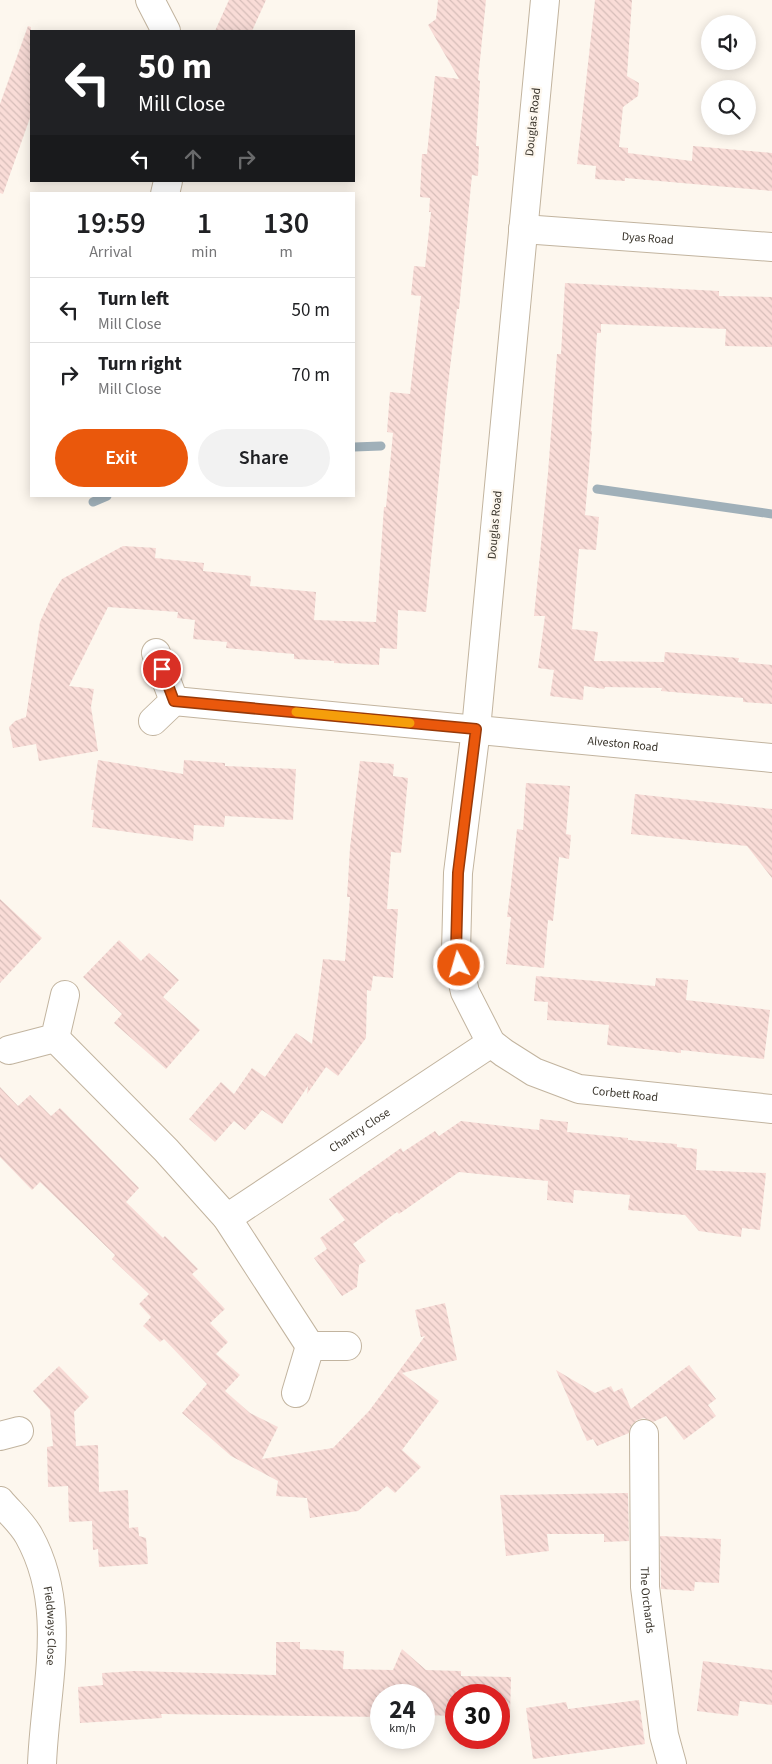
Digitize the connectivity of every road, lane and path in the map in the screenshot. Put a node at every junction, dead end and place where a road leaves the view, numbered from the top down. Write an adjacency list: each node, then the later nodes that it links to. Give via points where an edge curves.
1 (150, 0): 3 (street)
2 (545, 0): 4 (street, Douglas Road)
3 (165, 30)
4 (522, 228): 5 (street, Dyas Road); 9 (street, Douglas Road)
5 (772, 247)
6 (156, 653): 7 (street)
7 (174, 701): 8 (street); 9 (street, Alveston Road)
8 (153, 721)
9 (476, 729): 10 (street, Alveston Road); 13 (street, Douglas Road, via 458,873 456,952 465,992)
10 (772, 758)
11 (65, 994): 12 (street)
12 (55, 1038): 14 (street); 16 (street, via 166,1150)
13 (491, 1043): 15 (street, Corbett Road, via 534,1072 579,1089); 16 (street, Chantry Close)
14 (9, 1050)
15 (772, 1109)
16 (226, 1218): 17 (street)
17 (310, 1346): 18 (street); 19 (street)
18 (347, 1346)
19 (296, 1393)
20 (644, 1434): 23 (street, The Orchards, via 645,1587 664,1735)
21 (0, 1500): 22 (street, Fieldways Close, via 28,1535 42,1565 51,1599 51,1677)
22 (42, 1764)
23 (672, 1764)

